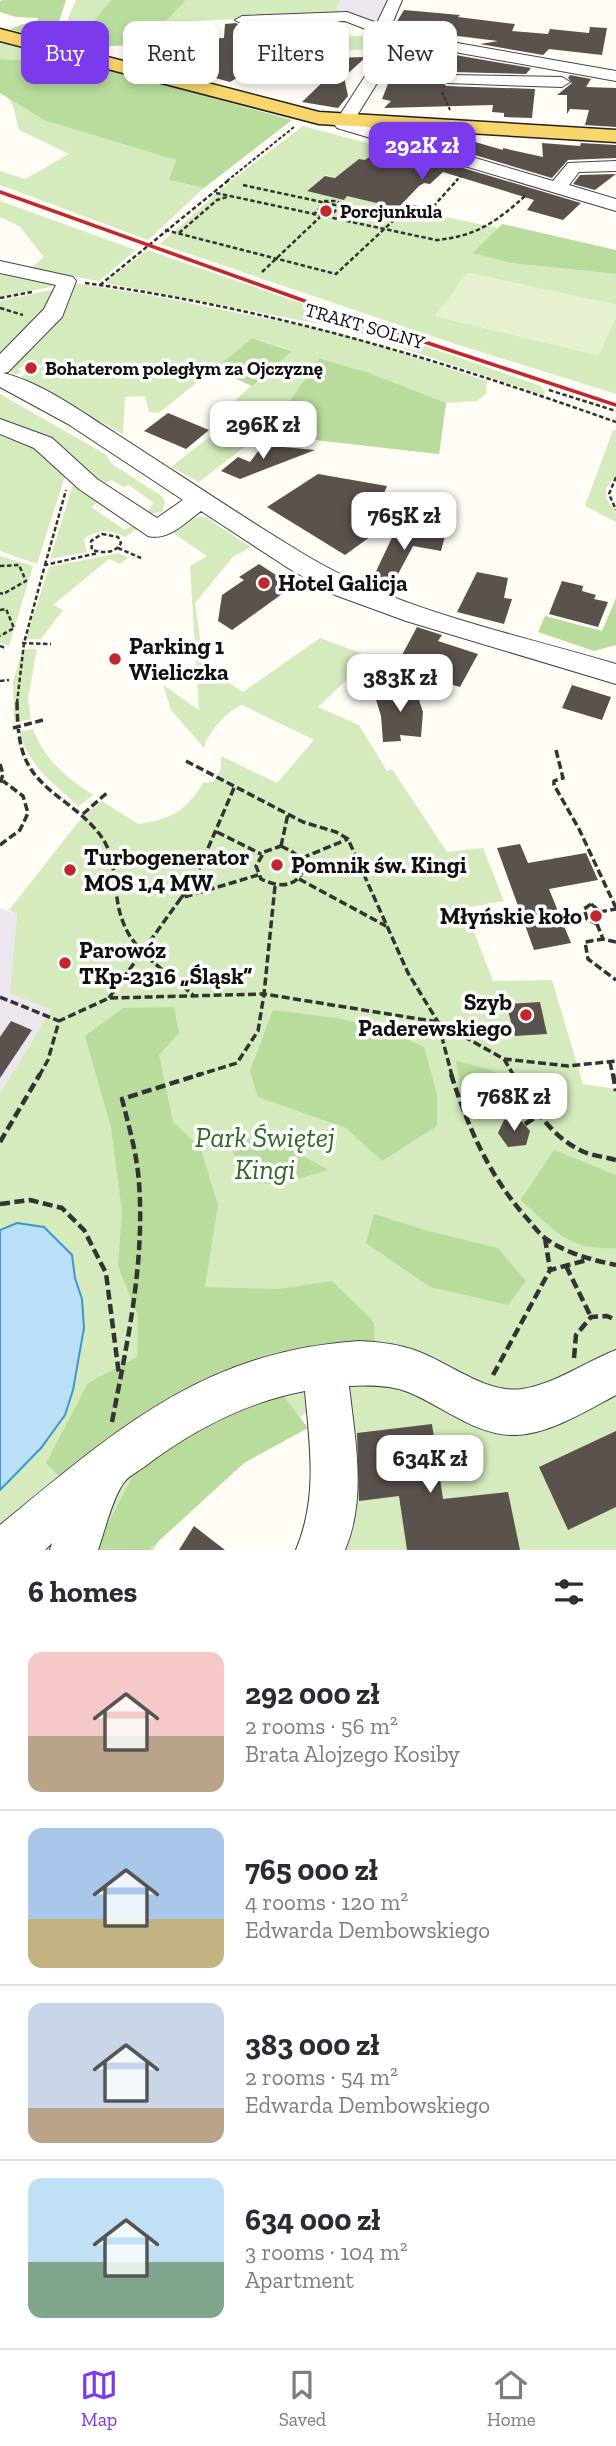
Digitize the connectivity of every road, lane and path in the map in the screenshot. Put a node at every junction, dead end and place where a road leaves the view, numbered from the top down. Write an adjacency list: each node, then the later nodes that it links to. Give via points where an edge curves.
1 (396, 0): 3 (street)
2 (242, 20): 4 (street, via 347,16)
3 (386, 21)
4 (363, 24)
5 (0, 35): 13 (main road, via 285,112)
6 (457, 46): 7 (street)
7 (616, 76)
8 (457, 83): 9 (street)
9 (616, 83)
10 (368, 84): 13 (street)
11 (449, 84): 12 (path, via 443,97)
12 (451, 113)
13 (344, 121): 15 (main road); 19 (street, via 353,129)
14 (300, 122): 32 (path)
15 (616, 136)
16 (616, 166): 19 (street, via 574,167)
17 (462, 175): 31 (path, via 431,209 408,205)
18 (243, 185): 23 (path)
19 (558, 187): 25 (street)
20 (216, 193): 22 (path)
21 (528, 193): 33 (path, via 489,228 458,240)
22 (229, 196): 28 (path); 34 (path, via 216,200)
23 (319, 202): 24 (path); 27 (path, via 334,200)
24 (325, 203): 26 (path); 28 (path)
25 (616, 205)
26 (340, 206): 27 (path); 30 (path)
27 (344, 207): 31 (path)
28 (313, 215): 29 (path)
29 (320, 217): 30 (path); 35 (path)
30 (327, 219): 33 (path)
31 (395, 219): 33 (path)
32 (165, 230): 34 (path); 42 (path, TRAKT SOLNY, via 100,285 352,334)
33 (382, 230): 35 (path, via 336,274)
34 (179, 233): 35 (path)
35 (275, 259): 37 (path)
36 (0, 267): 38 (street, via 66,281 54,312)
37 (262, 272)
38 (0, 367)
39 (0, 379): 46 (street, via 76,419)
40 (549, 390): 41 (path)
41 (616, 411)
42 (616, 422)
43 (0, 426): 44 (street, via 43,443)
44 (72, 469): 46 (street, via 157,530); 51 (path)
45 (616, 477): 47 (path, via 608,489)
46 (200, 500): 58 (street, via 318,575 358,594)
47 (616, 510)
48 (118, 548): 49 (path); 49 (path, via 118,537 102,534 90,544); 50 (path)
49 (97, 553): 51 (path)
50 (141, 558)
51 (45, 565): 56 (path)
52 (0, 566): 53 (path, via 19,565 26,581)
53 (0, 593)
54 (0, 610): 55 (path, via 6,609 13,628)
55 (0, 636)
56 (21, 643): 57 (path); 59 (path)
57 (51, 644)
58 (616, 674)
59 (9, 680): 60 (path); 61 (path)
60 (0, 681)
61 (8, 692)
62 (10, 716): 64 (path)
63 (43, 720): 64 (path)
64 (13, 728): 72 (path, via 14,744 30,772)
65 (556, 750): 83 (path, via 563,778 554,785)
66 (186, 761): 69 (path)
67 (0, 764): 68 (path)
68 (1, 783): 75 (path, via 21,790 28,811 26,822)
69 (234, 788): 71 (path); 73 (path)
70 (108, 792): 72 (path)
71 (288, 813): 74 (path); 76 (path)
72 (83, 814): 89 (path, via 105,842 117,875 123,923)
73 (217, 832): 77 (path); 82 (path)
74 (348, 839): 78 (path); 86 (path)
75 (0, 845)
76 (281, 846): 77 (path); 78 (path)
77 (261, 854): 79 (path)
78 (302, 858): 80 (path)
79 (258, 875): 81 (path); 82 (path)
80 (299, 879): 81 (path); 86 (path)
81 (275, 886): 91 (path)
82 (181, 898): 89 (path)
83 (616, 909): 84 (path)
84 (599, 912): 85 (path); 85 (path, via 591,904 584,909 587,919)
85 (597, 924): 87 (path)
86 (387, 927): 96 (path)
87 (603, 939): 88 (path); 90 (path, via 585,942 588,959)
88 (616, 942)
89 (144, 953): 92 (path); 94 (path)
90 (616, 980)
91 (264, 994): 92 (path); 96 (path); 114 (path, via 258,1031 237,1063 122,1100 132,1130 141,1202 138,1278)
92 (193, 995): 94 (path)
93 (0, 997): 95 (path)
94 (109, 998): 95 (path)
95 (59, 1021): 102 (path, via 48,1060)
96 (438, 1022): 97 (path); 105 (path, via 471,1135 494,1176)
97 (504, 1059): 98 (path, via 568,1066); 100 (path)
98 (613, 1062): 99 (path)
99 (616, 1091)
100 (540, 1115): 101 (path); 103 (path, via 563,1140)
101 (525, 1124)
102 (0, 1142)
103 (616, 1160)
104 (0, 1204): 114 (path, via 30,1200 62,1208 84,1230 106,1273)
105 (544, 1238): 106 (path); 109 (path)
106 (589, 1259): 107 (path); 108 (path)
107 (616, 1265)
108 (566, 1266): 109 (path); 110 (path)
109 (550, 1270): 115 (path)
110 (591, 1317): 111 (path); 113 (path, via 578,1329 574,1360)
111 (616, 1320)
112 (325, 1367): 115 (street, via 360,1363 412,1370); 116 (street, via 294,1370 189,1411 157,1429); 119 (street, via 335,1501 328,1539)
113 (601, 1379): 115 (street, via 536,1407 508,1412)
114 (120, 1381): 116 (path)
115 (478, 1402)
116 (103, 1472): 117 (street); 118 (street)
117 (7, 1550)
118 (74, 1550)
119 (320, 1550)

